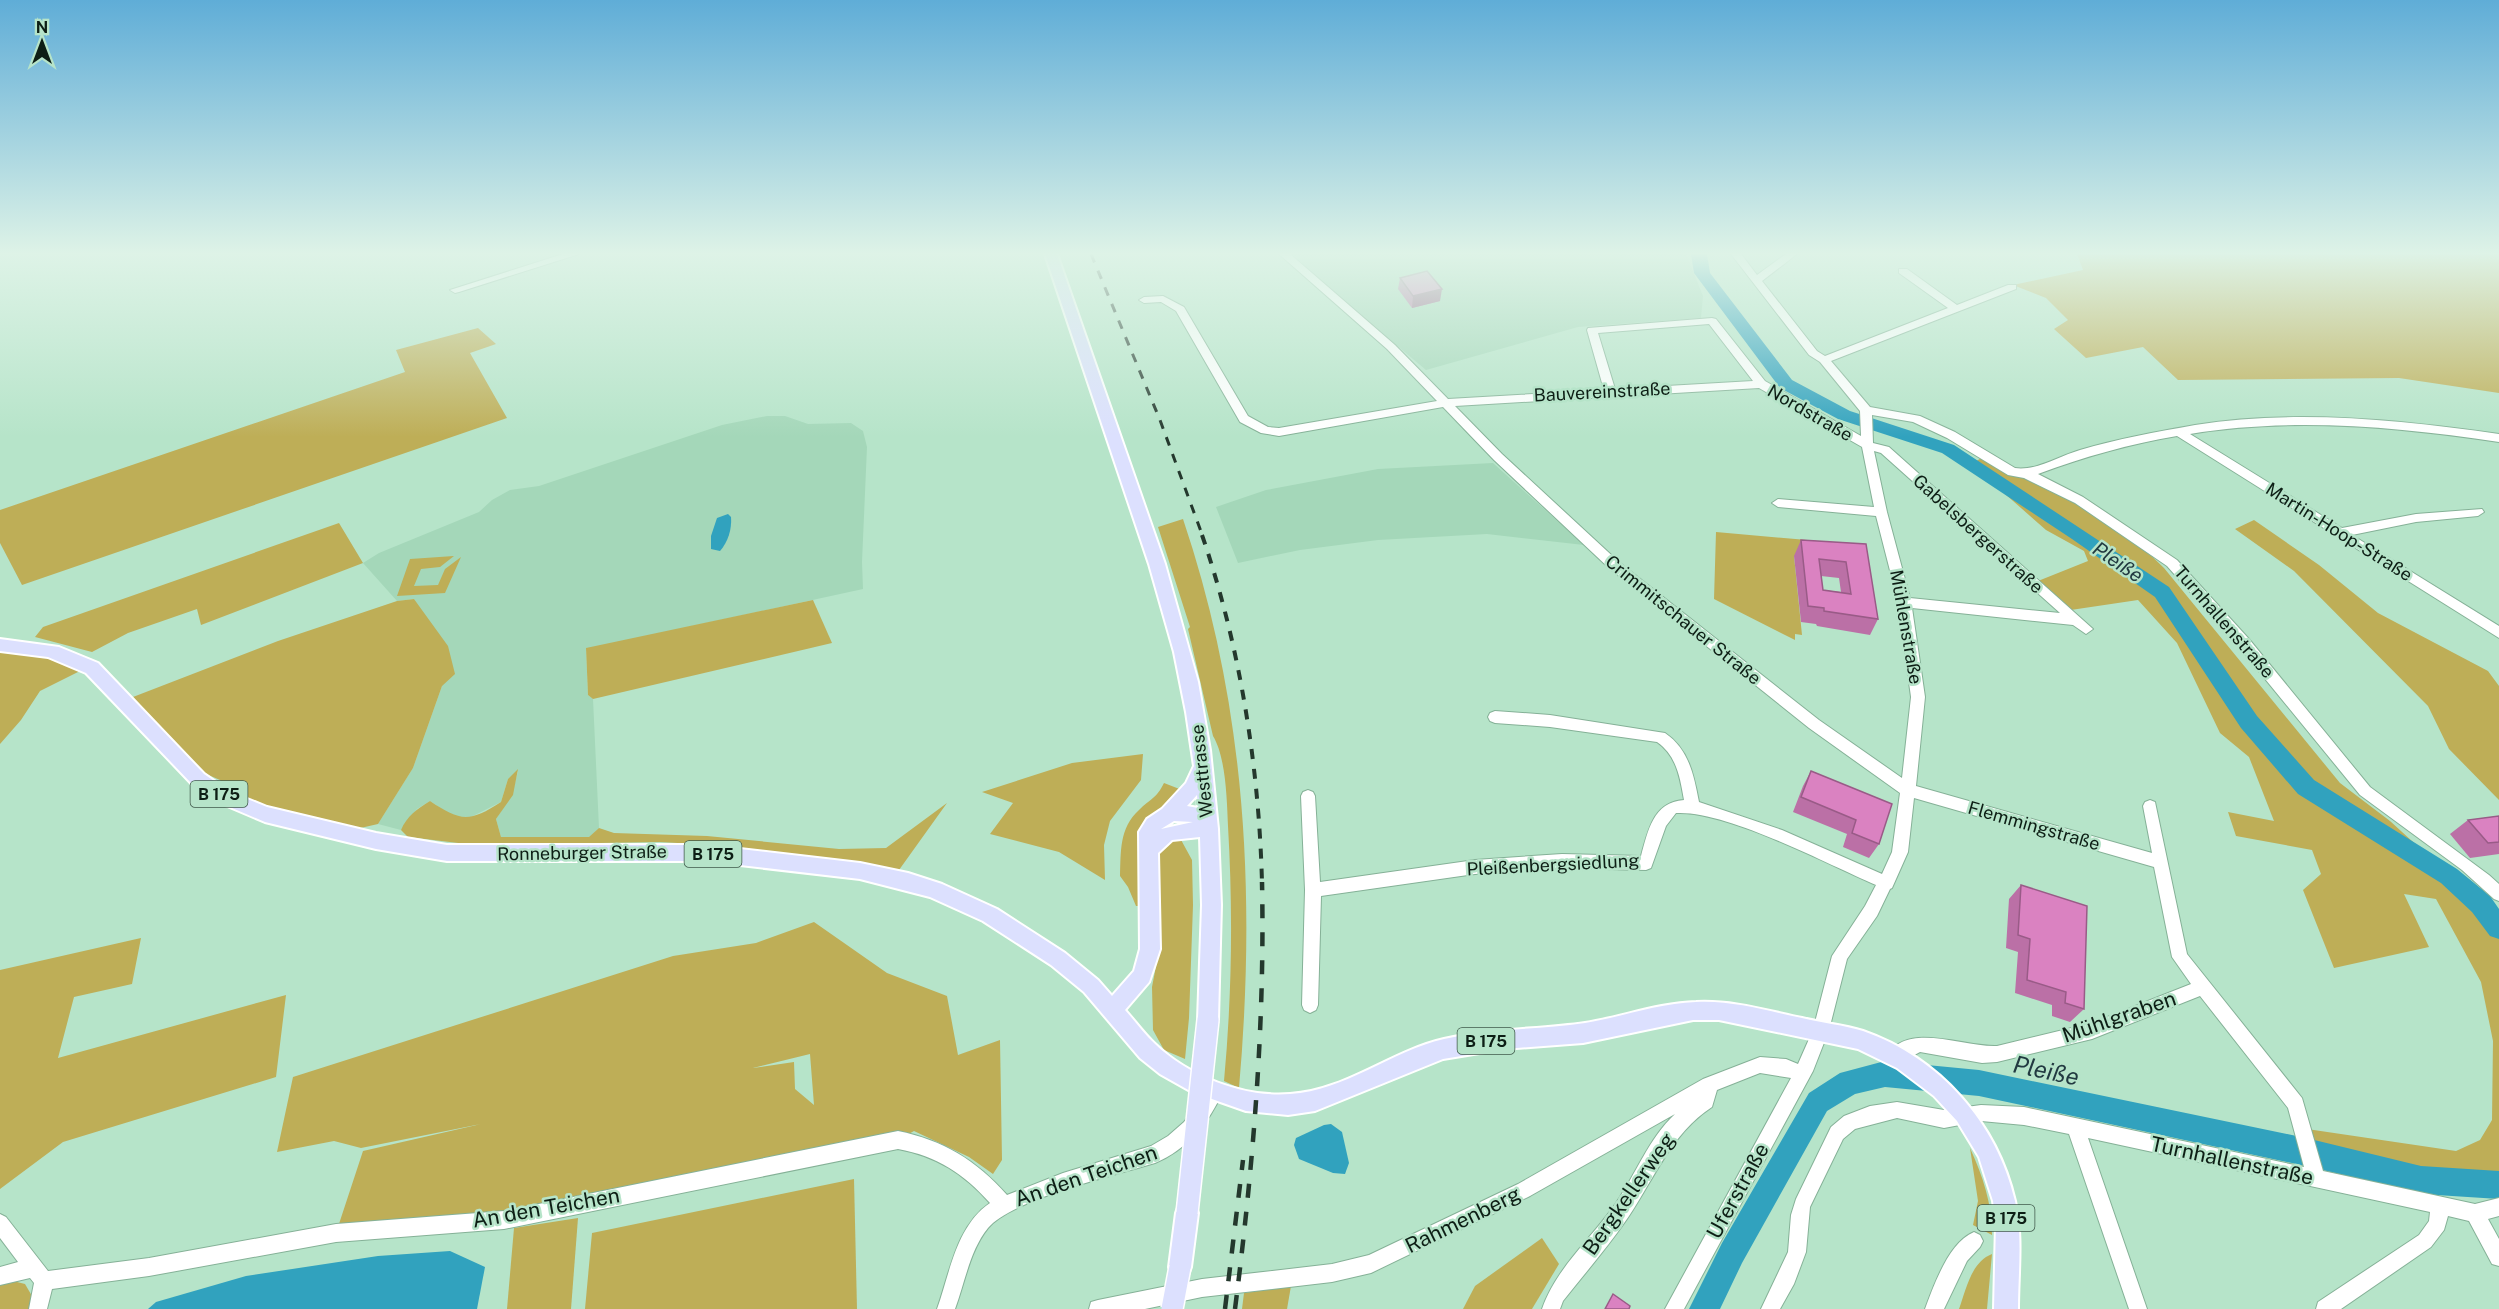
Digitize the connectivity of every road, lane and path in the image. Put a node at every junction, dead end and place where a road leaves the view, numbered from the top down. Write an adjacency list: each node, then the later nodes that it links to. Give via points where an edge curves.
1 (1072, 315): 25 (main road, Westtrasse, via 1151,542 1179,636)
2 (1184, 315): 9 (street, Bauvereinstraße, via 1244,419 1265,430 1299,430)
3 (1355, 315): 9 (street, Crimmitschauer Straße, via 1392,347)
4 (1785, 315): 6 (street, via 1813,353)
5 (1940, 315): 6 (street)
6 (1824, 360): 10 (street)
7 (1761, 384): 8 (street, Bauvereinstraße); 8 (street, Nordstraße, via 1712,321 1592,330); 13 (street, Nordstraße)
8 (1610, 391): 9 (street, Bauvereinstraße)
9 (1444, 403): 26 (street, Crimmitschauer Straße, via 1615,566 1814,724)
10 (1866, 418): 13 (street, Mühlenstraße); 14 (street, Turnhallenstraße, via 1916,419 2012,472)
11 (2179, 432): 12 (street, via 2322,421 2413,426); 14 (street, via 2137,438); 18 (street, Martin-Hoop-Straße)
12 (2499, 438)
13 (1867, 445): 16 (street, Mühlenstraße); 20 (street, Gabelsbergerstraße, via 1885,450)
14 (2027, 474): 36 (street, Turnhallenstraße, via 2116,522 2172,563 2244,643 2365,791 2477,872)
15 (1778, 503): 16 (street)
16 (1881, 512): 19 (street, Mühlenstraße)
17 (2478, 512): 18 (street, via 2415,518)
18 (2340, 533): 22 (street, Martin-Hoop-Straße)
19 (1905, 602): 20 (street); 26 (street, Mühlenstraße, via 1918,697)
20 (2075, 620): 21 (street, Gabelsbergerstraße)
21 (2086, 629)
22 (2499, 633)
23 (0, 645): 39 (main road, Ronneburger Straße / B 175, via 49,650 80,660 198,778 224,797 265,814 386,843 447,853 677,852 884,875 935,890 1010,926 1075,973)
24 (1495, 717): 28 (street, via 1660,737 1670,742 1687,773)
25 (1203, 765): 30 (main road, via 1192,788); 31 (main road, Westtrasse)
26 (1908, 790): 33 (street, Flemmingstraße); 34 (street, via 1903,841)
27 (1308, 796): 35 (street)
28 (1692, 805): 34 (street, via 1734,818); 35 (street, Pleißenbergsiedlung, via 1676,806 1664,813 1646,863 1562,861 1475,867)
29 (2150, 806): 33 (street)
30 (1169, 814): 31 (main road, via 1185,812); 32 (main road, via 1152,825)
31 (1208, 824): 32 (main road, via 1164,834); 60 (main road, Westtrasse, bridge, via 1212,909 1208,1020 1187,1213)
32 (1147, 854): 39 (main road, via 1151,922 1147,966 1137,984)
33 (2160, 862): 37 (street, via 2180,957)
34 (1887, 883): 40 (street, via 1840,956)
35 (1313, 890): 38 (street)
36 (2499, 894)
37 (2203, 987): 41 (street, Mühlgraben, via 2092,1031 1997,1054 1920,1044); 47 (street, via 2296,1104)
38 (1310, 1005)
39 (1113, 1009): 44 (main road, Ronneburger Straße / B 175, via 1156,1059 1182,1077)
40 (1821, 1030): 41 (main road, B 175, via 1861,1040); 42 (street, Uferstraße); 44 (main road, Ronneburger Straße / B 175, via 1719,1011 1693,1011 1583,1033 1442,1049 1329,1096 1299,1104 1254,1102)
41 (1900, 1059): 45 (main road, B 175, via 1930,1079)
42 (1802, 1074): 43 (street, Rahmenberg, via 1779,1066 1760,1065); 62 (street, Uferstraße)
43 (1709, 1085): 59 (street, Rahmenberg, via 1524,1190 1371,1264 1332,1273 1202,1288); 61 (street, Bergkellerweg, via 1706,1101 1690,1109 1668,1135 1622,1211 1556,1295)
44 (1214, 1091): 48 (street, An den Teichen, via 1196,1123 1172,1145)
45 (1958, 1107): 46 (street, Turnhallenstraße); 63 (street, Turnhallenstraße, via 1944,1119 1897,1110 1870,1115 1850,1122 1837,1133 1798,1216 1801,1232 1796,1259); 65 (main road, B 175, via 1988,1152 2004,1201)
46 (2075, 1126): 47 (street, Turnhallenstraße); 66 (street)
47 (2314, 1171): 49 (street, Turnhallenstraße)
48 (1003, 1204): 55 (street, An den Teichen, via 980,1178 952,1157 923,1144 898,1140 504,1220 336,1233 149,1267); 58 (street, An den Teichen, via 984,1218 969,1241)
49 (2440, 1205): 51 (street, Turnhallenstraße); 67 (street, via 2438,1224 2425,1241)
50 (2499, 1207): 51 (street, Turnhallenstraße)
51 (2475, 1213): 54 (street)
52 (0, 1223): 55 (street)
53 (1974, 1241): 64 (street, via 1960,1254)
54 (2499, 1257)
55 (38, 1275): 56 (street, An den Teichen); 57 (street)
56 (0, 1276)
57 (38, 1309)
58 (946, 1309)
59 (1098, 1309)
60 (1172, 1309)
61 (1551, 1309)
62 (1674, 1309)
63 (1770, 1309)
64 (1934, 1309)
65 (2006, 1309)
66 (2138, 1309)
67 (2325, 1309)

